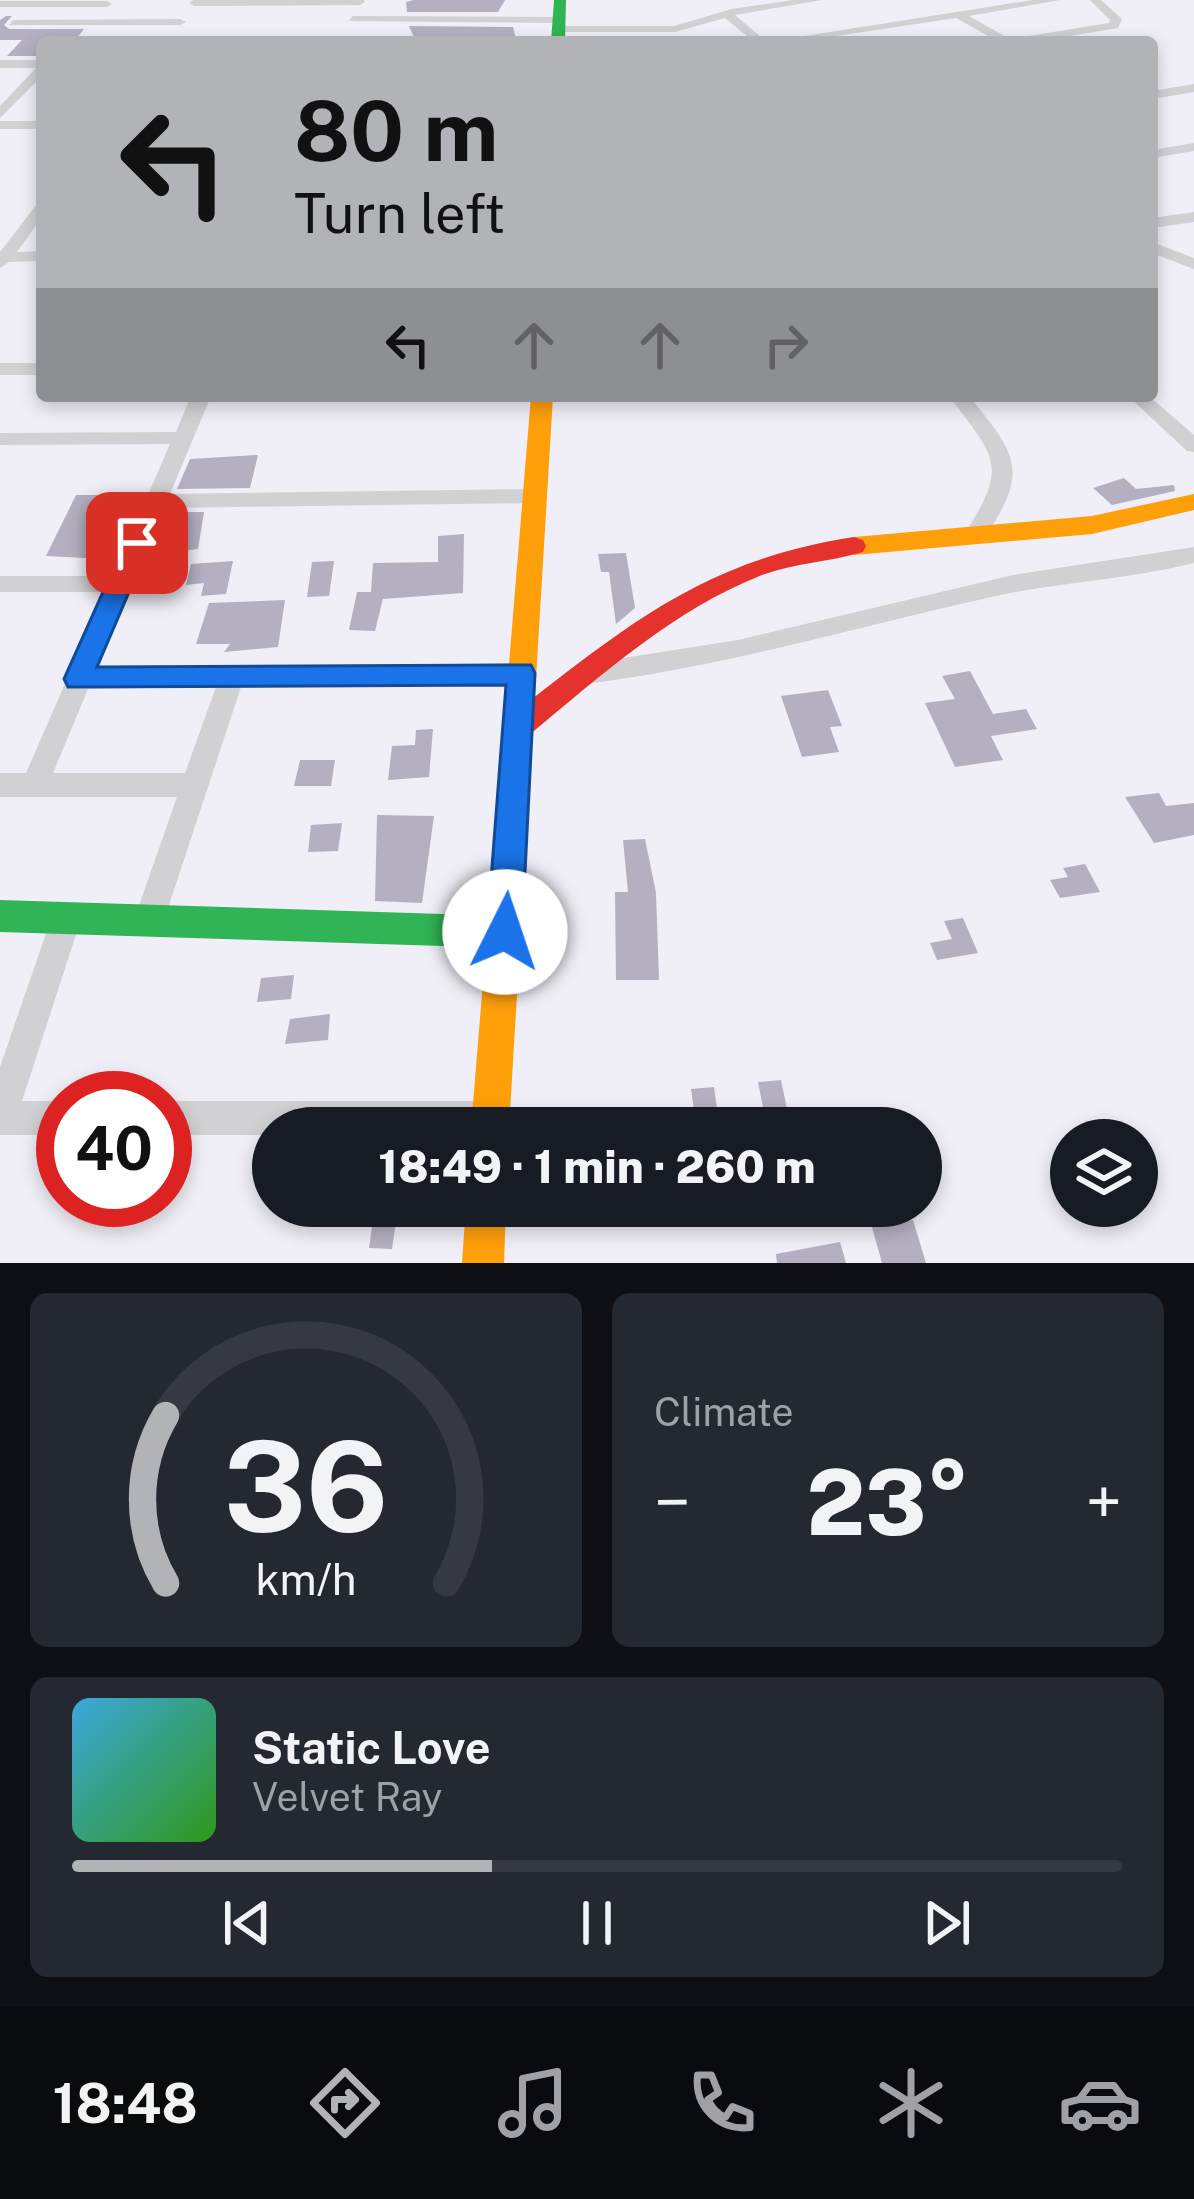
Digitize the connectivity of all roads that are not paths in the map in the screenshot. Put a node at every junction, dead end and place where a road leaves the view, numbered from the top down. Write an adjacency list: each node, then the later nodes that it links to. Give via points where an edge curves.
1 (817, 0): 9 (street)
2 (1055, 0): 10 (street)
3 (1095, 0): 20 (street, via 1114,26)
4 (361, 1): 6 (street); 11 (street, via 351,25)
5 (108, 2): 8 (street); 12 (street)
6 (195, 2): 13 (street)
7 (0, 4): 8 (street)
8 (31, 4): 14 (street)
9 (727, 14): 11 (street, via 675,29); 17 (street)
10 (957, 14): 18 (street); 19 (street)
11 (559, 18)
12 (90, 22): 13 (street); 14 (street)
13 (180, 22): 16 (street)
14 (13, 23): 15 (street)
15 (0, 35)
16 (170, 36)
17 (754, 36)
18 (812, 36)
19 (998, 36)
20 (1048, 36)
21 (0, 64): 22 (street)
22 (36, 66)
23 (36, 74): 25 (street)
24 (0, 88): 25 (street)
25 (25, 88): 28 (street)
26 (1194, 88): 27 (street)
27 (1158, 94)
28 (0, 114)
29 (0, 125): 30 (street)
30 (36, 125)
31 (1194, 137): 32 (street)
32 (1186, 147)
33 (36, 214): 38 (street)
34 (1194, 218): 35 (street)
35 (1158, 222)
36 (1158, 250): 39 (street)
37 (36, 257): 38 (street)
38 (2, 260)
39 (1194, 264)
40 (36, 368): 41 (street)
41 (0, 369)
42 (198, 402): 46 (street)
43 (547, 402): 49 (street)
44 (964, 402): 52 (street, via 990,435 1006,477)
45 (1145, 402): 48 (street)
46 (183, 438): 47 (street); 50 (street)
47 (0, 440)
48 (1194, 446)
49 (536, 496): 50 (street); 56 (street)
50 (155, 501): 55 (street)
51 (1194, 502): 52 (street, via 1092,525)
52 (976, 535): 57 (street, via 844,547 733,572 659,615)
53 (1194, 555): 57 (street, via 989,588 694,660)
54 (0, 584): 55 (street)
55 (120, 584): 59 (street)
56 (520, 673): 58 (street); 60 (street)
57 (582, 675): 60 (street)
58 (232, 676): 59 (street); 63 (street)
59 (78, 679): 62 (street)
60 (519, 726): 67 (street)
61 (0, 785): 62 (street)
62 (34, 785): 63 (street)
63 (198, 785): 66 (street)
64 (0, 916): 65 (street)
65 (67, 916): 66 (street); 69 (street)
66 (150, 917): 67 (street)
67 (505, 932): 68 (street)
68 (492, 1107)
69 (0, 1117): 70 (street)
70 (36, 1118)
71 (192, 1118): 72 (street)
72 (252, 1119)
73 (485, 1227): 74 (street)
74 (483, 1263)

